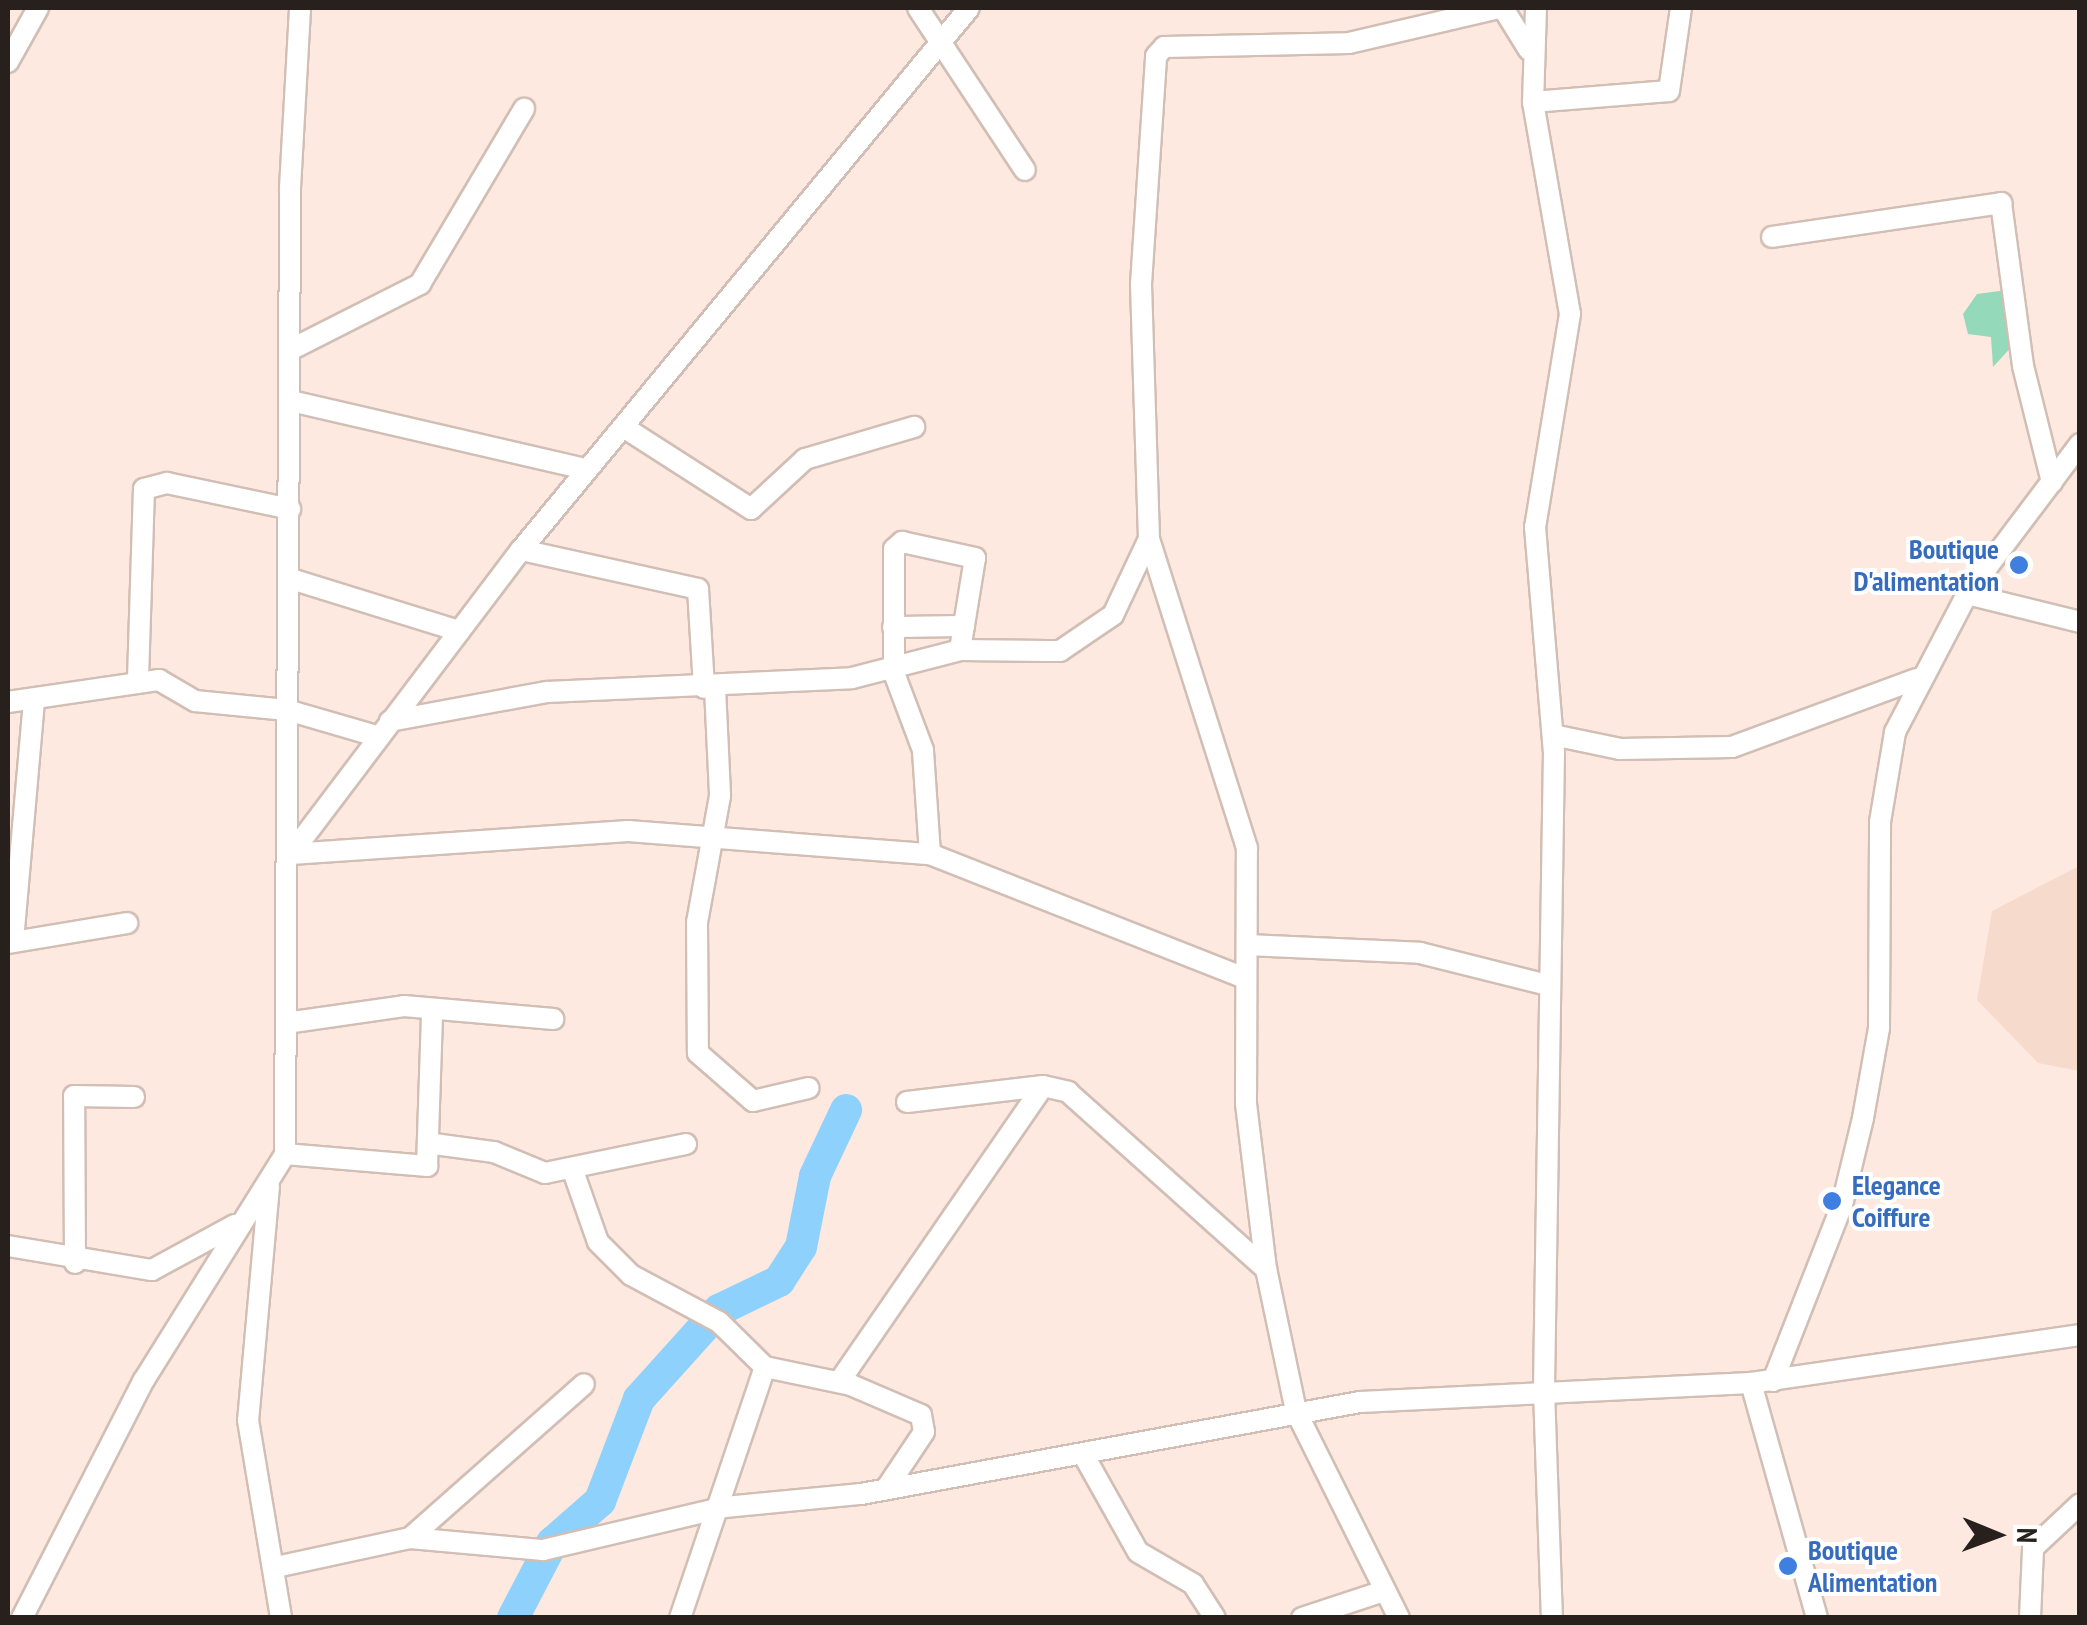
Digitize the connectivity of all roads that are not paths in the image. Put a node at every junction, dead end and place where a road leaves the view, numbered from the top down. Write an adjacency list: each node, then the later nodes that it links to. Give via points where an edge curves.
1 (300, 8): 16 (street)
2 (918, 8): 9 (street)
3 (969, 8): 9 (street)
4 (1501, 8): 10 (street); 24 (street, via 1349,43 1178,46 1156,56 1141,284)
5 (1536, 8): 10 (street)
6 (1681, 8): 12 (street, via 1669,91)
7 (36, 12): 8 (street); 11 (street)
8 (8, 36)
9 (942, 42): 14 (street); 18 (street)
10 (1528, 50): 12 (street)
11 (8, 62)
12 (1533, 102): 42 (street, via 1569,285 1569,362 1535,527)
13 (524, 109): 16 (street, via 420,284)
14 (1025, 170)
15 (1772, 237): 22 (street, via 2001,203 2023,366)
16 (292, 348): 17 (street)
17 (290, 401): 21 (street); 23 (street)
18 (625, 428): 19 (street, via 750,508 805,460); 21 (street)
19 (914, 428)
20 (2080, 444): 22 (street)
21 (586, 469): 25 (street)
22 (2052, 482): 27 (street)
23 (290, 510): 26 (street); 34 (street, via 167,482 144,489)
24 (1149, 539): 32 (street, via 1125,598 1076,647); 48 (street, via 1239,808)
25 (520, 550): 31 (street); 36 (street, via 698,589)
26 (291, 579): 31 (street); 39 (street)
27 (1966, 594): 28 (street); 35 (street)
28 (2080, 622)
29 (964, 626): 30 (street); 30 (street, via 975,558 910,542 894,549); 32 (street)
30 (893, 627): 33 (street)
31 (459, 631): 40 (street)
32 (960, 650): 33 (street)
33 (894, 673): 36 (street); 45 (street, via 924,750)
34 (138, 679): 38 (street); 39 (street, via 170,683 196,701)
35 (1917, 679): 42 (street, via 1732,747 1620,749); 69 (street, via 1895,732 1882,806 1879,1028 1861,1131 1823,1262)
36 (709, 688): 40 (street, via 547,692); 43 (street)
37 (8, 702): 38 (street)
38 (34, 702): 47 (street)
39 (287, 710): 41 (street); 44 (street)
40 (390, 721): 41 (street)
41 (373, 735): 44 (street)
42 (1553, 735): 50 (street)
43 (716, 838): 44 (street, via 561,832); 45 (street); 55 (street, via 697,922 698,1053 753,1101)
44 (291, 854): 53 (street)
45 (930, 854): 49 (street)
46 (127, 923): 47 (street)
47 (10, 942)
48 (1246, 945): 49 (street); 50 (street, via 1420,953)
49 (1242, 976): 66 (street)
50 (1546, 985): 73 (street)
51 (432, 1012): 52 (street); 53 (street, via 404,1006); 58 (street)
52 (553, 1019)
53 (286, 1024): 60 (street)
54 (1043, 1086): 57 (street); 66 (street, via 1068,1092); 70 (street)
55 (809, 1088)
56 (134, 1096): 65 (street, via 74,1096)
57 (906, 1102)
58 (434, 1144): 60 (street, via 419,1168); 61 (street, via 494,1152 545,1173)
59 (686, 1144): 61 (street)
60 (285, 1154): 62 (street)
61 (572, 1168): 68 (street, via 598,1242 620,1267 720,1322)
62 (270, 1184): 63 (street); 80 (street, via 248,1420)
63 (242, 1222): 65 (street, via 166,1267); 82 (street, via 68,1516)
64 (8, 1246): 65 (street)
65 (75, 1264)
66 (1266, 1269): 74 (street)
67 (2080, 1334): 69 (street)
68 (765, 1366): 70 (street); 78 (street)
69 (1774, 1380): 71 (street)
70 (838, 1382): 76 (street, via 925,1423)
71 (1750, 1383): 73 (street); 89 (street)
72 (584, 1384): 79 (street)
73 (1544, 1391): 74 (street); 88 (street)
74 (1296, 1410): 75 (street); 81 (street)
75 (1084, 1454): 76 (street); 85 (street, via 1138,1552 1193,1584)
76 (886, 1489): 78 (street)
77 (2080, 1504): 90 (street, via 2033,1548)
78 (724, 1507): 79 (street, via 543,1550); 84 (street)
79 (410, 1538): 80 (street)
80 (276, 1567): 83 (street)
81 (1381, 1592): 86 (street); 87 (street)
82 (22, 1618)
83 (281, 1618)
84 (680, 1618)
85 (1215, 1618)
86 (1302, 1618)
87 (1400, 1618)
88 (1552, 1618)
89 (1817, 1618)
90 (2030, 1618)

